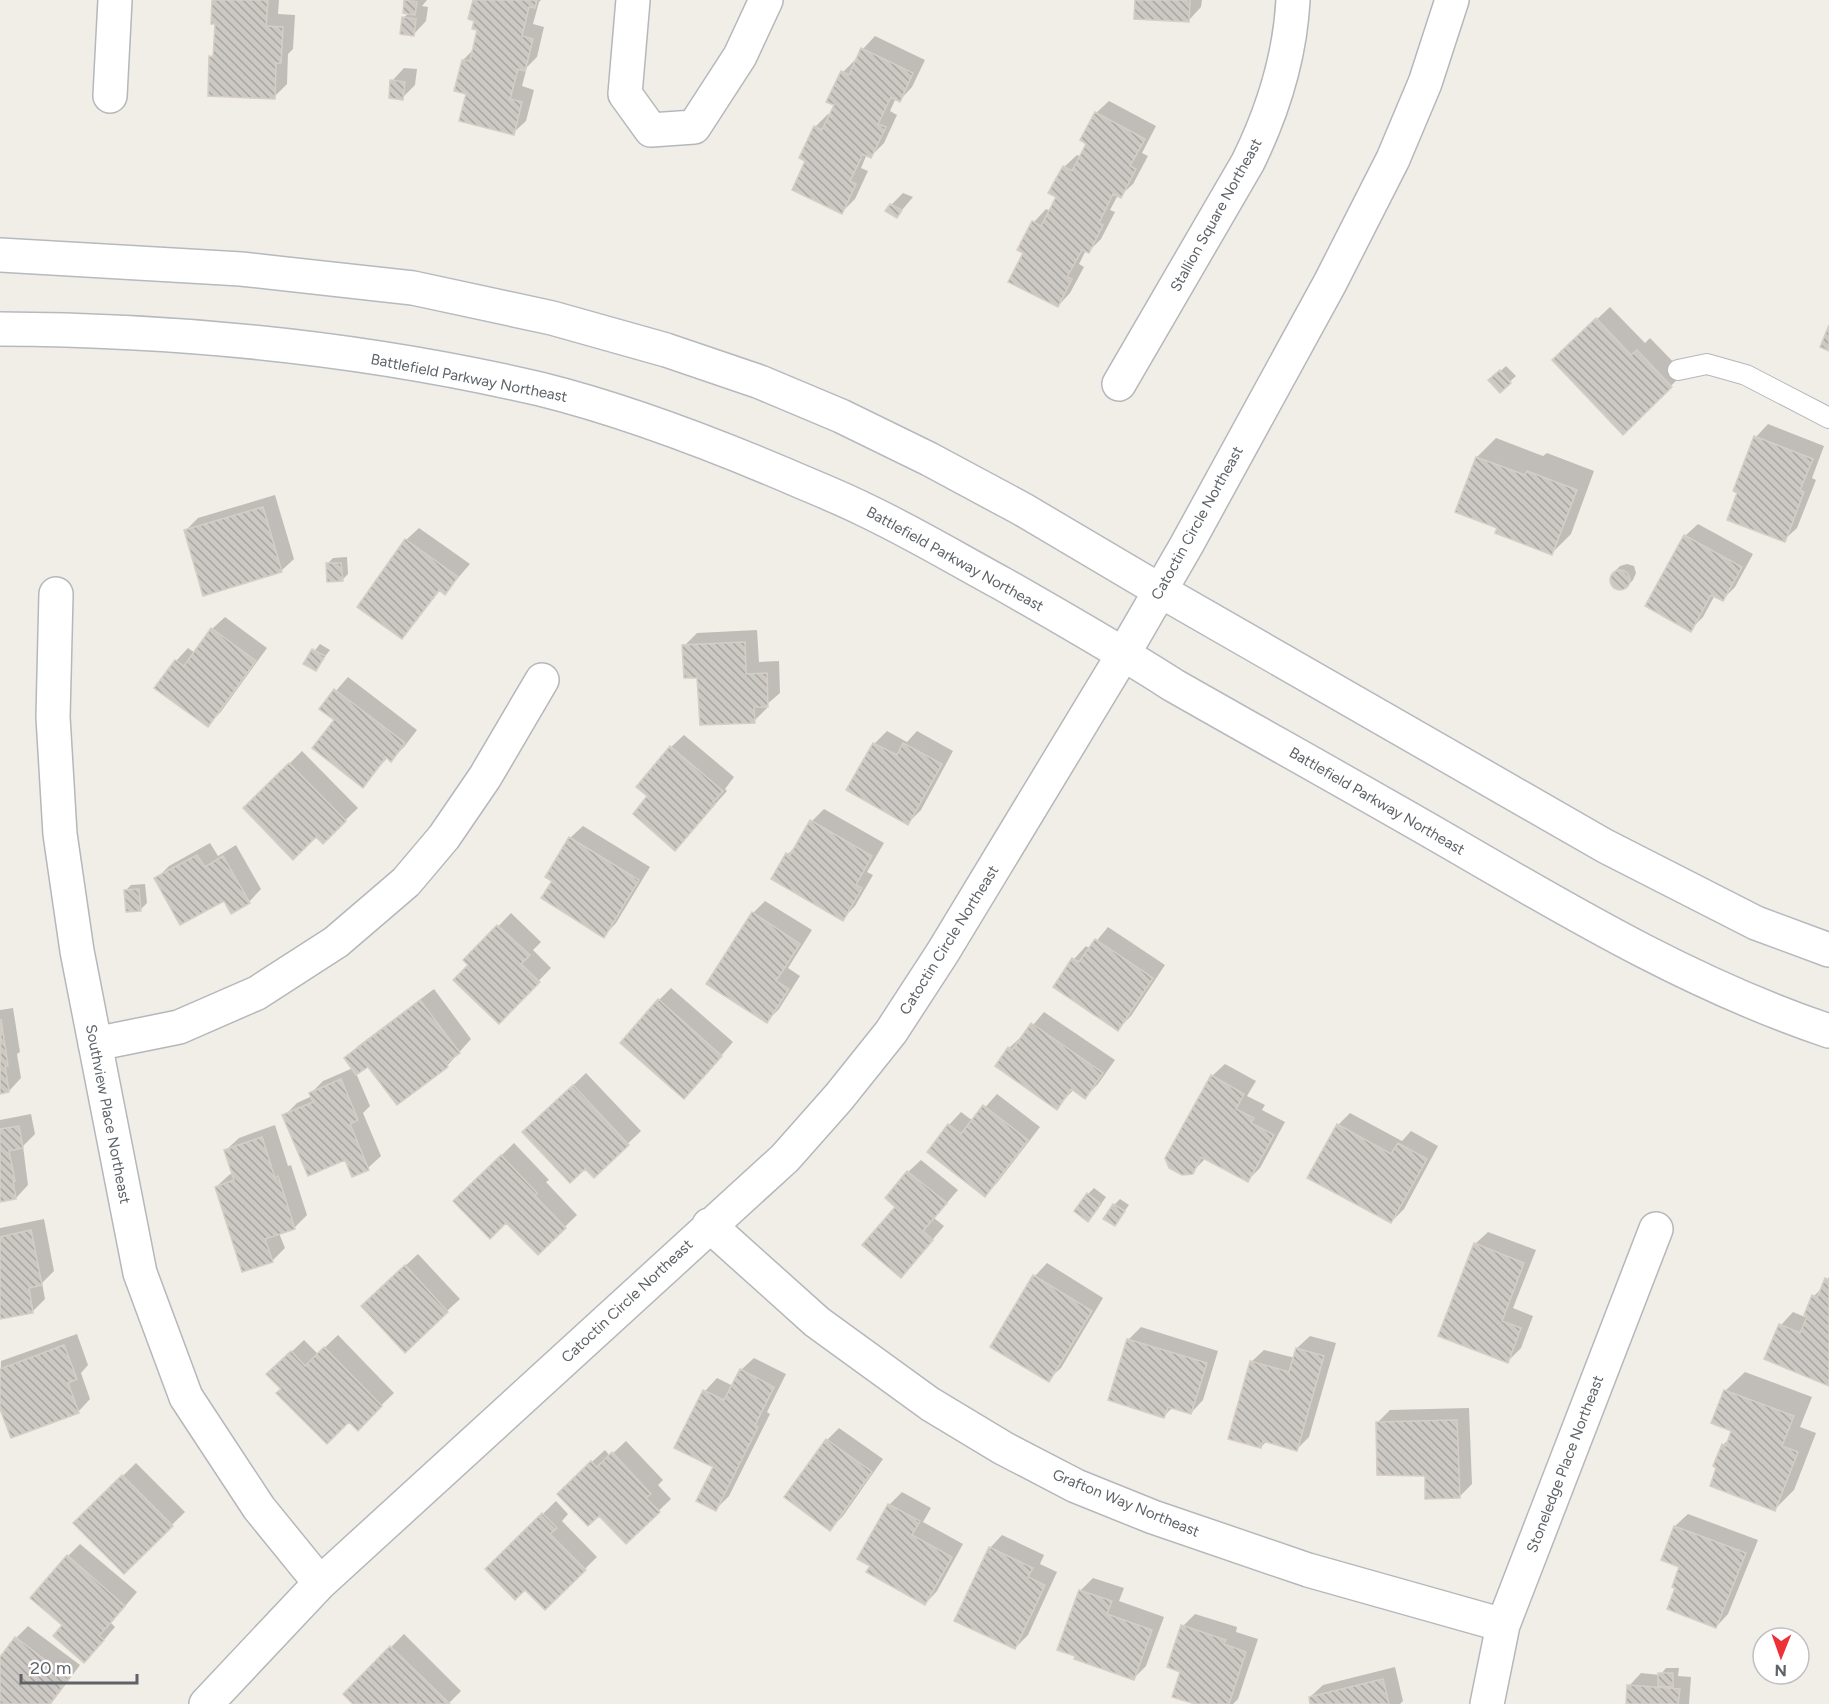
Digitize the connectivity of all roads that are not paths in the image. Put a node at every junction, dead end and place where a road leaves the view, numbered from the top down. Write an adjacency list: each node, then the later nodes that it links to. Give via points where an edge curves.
1 (115, 0): 6 (street)
2 (633, 0): 3 (street, via 625,94 651,130 693,126 740,56)
3 (766, 0)
4 (1293, 0): 10 (street, Stallion Square Northeast, via 1283,71 1262,133)
5 (1452, 0): 12 (street, Catoctin Circle Northeast, via 1425,83 1393,159 1330,283)
6 (110, 96)
7 (0, 255): 12 (street, via 241,269 413,288 552,318 666,350 760,382 851,421 1022,509)
8 (0, 329): 14 (street, Battlefield Parkway Northeast, via 87,330 257,343 396,361 542,390 641,419 736,454 863,509)
9 (1678, 370): 11 (lane, via 1707,364 1746,375)
10 (1119, 384)
11 (1829, 418)
12 (1159, 590): 14 (street, Catoctin Circle Northeast); 16 (street, via 1605,846 1756,923)
13 (56, 594): 18 (street, Southview Place Northeast, via 53,717 60,834)
14 (1124, 653): 17 (street, Battlefield Parkway Northeast, via 1173,685 1596,927 1701,980); 19 (street, Catoctin Circle Northeast, via 891,1032 785,1158)
15 (542, 680): 18 (street, via 485,777 444,837 406,882 336,942 257,993 179,1027)
16 (1829, 950)
17 (1829, 1031)
18 (94, 1044): 21 (street, Southview Place Northeast, via 140,1274 186,1397 259,1508)
19 (709, 1225): 21 (street, Catoctin Circle Northeast); 22 (street, Grafton Way Northeast, via 817,1323 930,1404 1076,1486 1308,1570)
20 (1656, 1229): 22 (street, Stoneledge Place Northeast)
21 (320, 1583): 23 (street, Catoctin Circle Northeast)
22 (1503, 1624): 24 (street, Stoneledge Place Northeast)
23 (206, 1704)
24 (1487, 1704)

